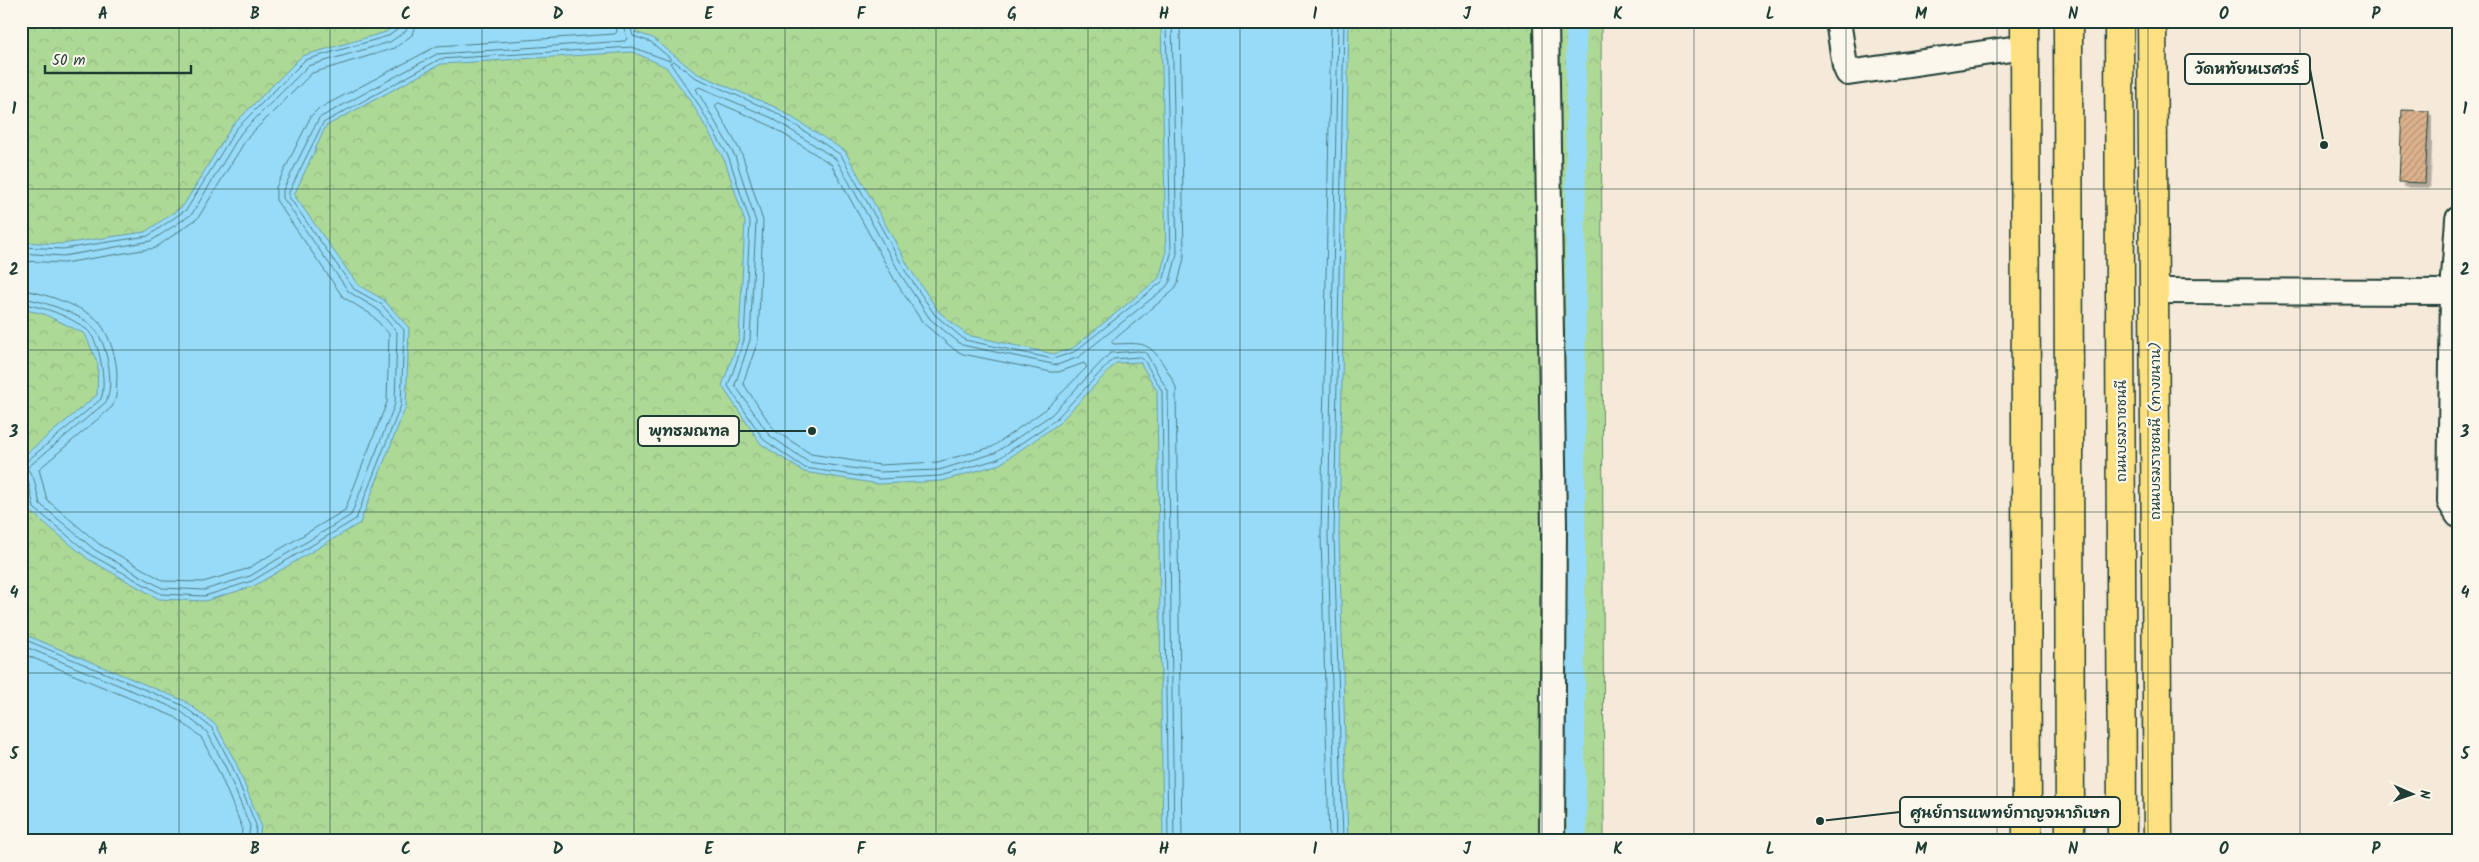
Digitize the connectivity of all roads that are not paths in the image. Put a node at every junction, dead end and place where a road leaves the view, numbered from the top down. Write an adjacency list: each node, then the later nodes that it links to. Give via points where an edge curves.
1 (1546, 21): 11 (street, via 1554,525)
2 (1838, 21): 6 (street, via 1844,66 1848,73)
3 (2068, 21): 13 (main road)
4 (2119, 21): 14 (main road, ถนนบรมราชชนนี)
5 (2152, 21): 8 (main road, ถนนบรมราชชนนี (ทางขนาน))
6 (2025, 34): 12 (main road)
7 (2458, 219): 9 (street)
8 (2154, 291): 9 (street); 15 (main road, ถนนบรมราชชนนี (ทางขนาน))
9 (2456, 292): 10 (street, via 2450,502)
10 (2458, 515)
11 (1552, 841)
12 (2027, 841)
13 (2070, 841)
14 (2122, 841)
15 (2158, 841)

